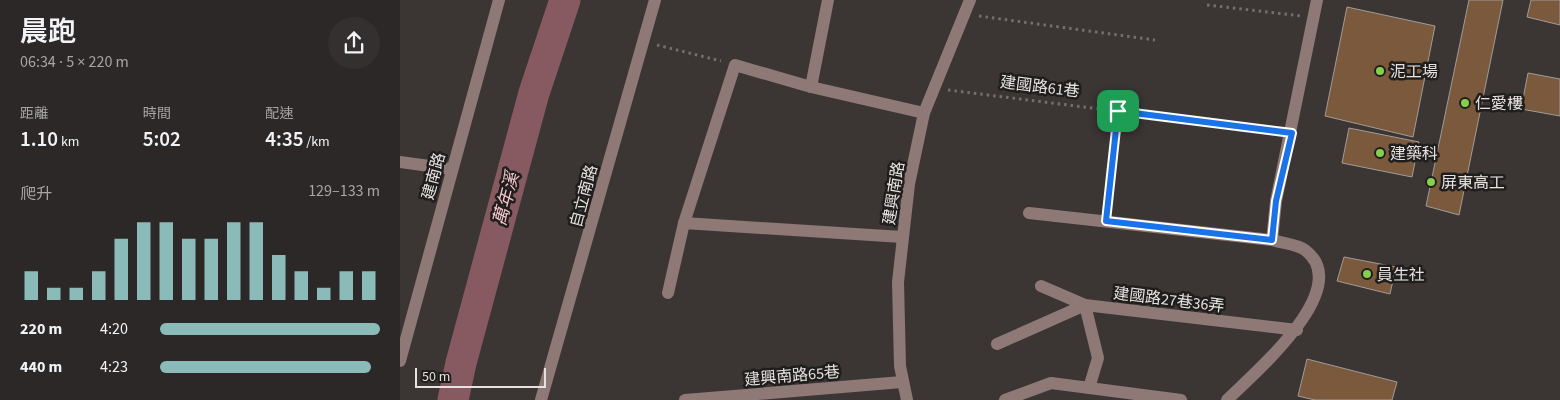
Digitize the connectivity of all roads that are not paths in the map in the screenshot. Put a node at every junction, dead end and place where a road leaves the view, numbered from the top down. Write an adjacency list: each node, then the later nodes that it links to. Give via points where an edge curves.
1 (499, 0): 9 (street, 建南路)
2 (655, 0): 22 (street, 自立南路)
3 (828, 0): 6 (street)
4 (970, 0): 7 (street, 建興南路)
5 (1317, 0): 13 (street, via 1276,201)
6 (811, 87): 7 (street); 11 (street, via 735,64)
7 (924, 113): 12 (street, 建興南路)
8 (400, 162): 9 (street)
9 (451, 169): 19 (street, 建南路)
10 (1029, 213): 13 (street)
11 (684, 223): 12 (street); 15 (street)
12 (902, 237): 20 (street, 建興南路, via 898,282)
13 (1272, 240): 17 (street, via 1304,250 1316,262 1320,276 1314,300)
14 (1041, 286): 16 (street, 建國路27巷36弄)
15 (668, 293)
16 (1085, 305): 17 (street, 建國路27巷36弄); 18 (street); 21 (street, via 1098,358)
17 (1297, 330): 27 (street)
18 (997, 344)
19 (400, 362)
20 (902, 382): 23 (street, 建興南路65巷); 24 (street, 建興南路)
21 (1089, 388): 25 (street, via 1051,382); 26 (street)
22 (541, 400)
23 (685, 400)
24 (907, 400)
25 (1005, 400)
26 (1181, 400)
27 (1226, 400)

